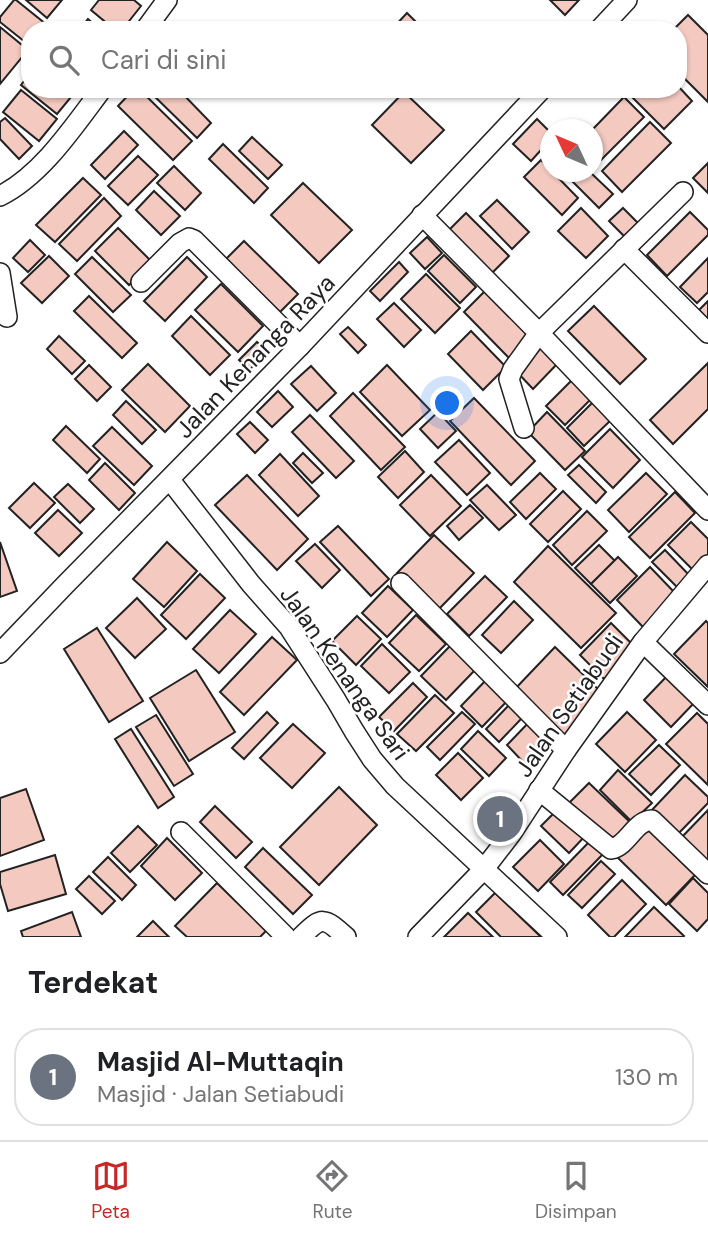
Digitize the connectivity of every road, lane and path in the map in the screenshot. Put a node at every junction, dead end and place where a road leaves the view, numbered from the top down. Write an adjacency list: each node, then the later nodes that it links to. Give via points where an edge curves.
1 (167, 0): 3 (street)
2 (627, 0): 4 (street)
3 (152, 21)
4 (607, 21)
5 (95, 98): 8 (street, via 51,153)
6 (533, 98): 9 (street, Jalan Kenanga Raya)
7 (683, 192): 10 (street)
8 (0, 196)
9 (422, 215): 15 (street); 16 (street, Jalan Kenanga Raya)
10 (624, 249): 14 (street); 15 (street)
11 (0, 273): 13 (street)
12 (141, 282): 16 (street, via 180,243 194,240)
13 (6, 317)
14 (708, 332)
15 (539, 333): 17 (street, via 509,379); 19 (street)
16 (300, 346): 18 (street, Jalan Kenanga Raya)
17 (524, 428)
18 (170, 480): 23 (street, Jalan Kenanga Raya); 28 (street, Jalan Kenanga Sari, via 289,627 372,759)
19 (708, 510)
20 (706, 570): 22 (street, Jalan Setiabudi)
21 (401, 583): 25 (street)
22 (643, 642): 24 (street); 25 (street, Jalan Setiabudi)
23 (0, 653)
24 (708, 705)
25 (566, 750): 26 (street, Jalan Setiabudi)
26 (539, 790): 28 (street, Jalan Setiabudi); 29 (street, via 611,849 645,821 654,821)
27 (181, 832): 30 (street)
28 (484, 869): 33 (street, Jalan Setiabudi); 34 (street, Jalan Kenanga Sari)
29 (708, 874)
30 (286, 937)
31 (301, 937): 32 (street, via 323,921)
32 (346, 937)
33 (418, 937)
34 (558, 937)

